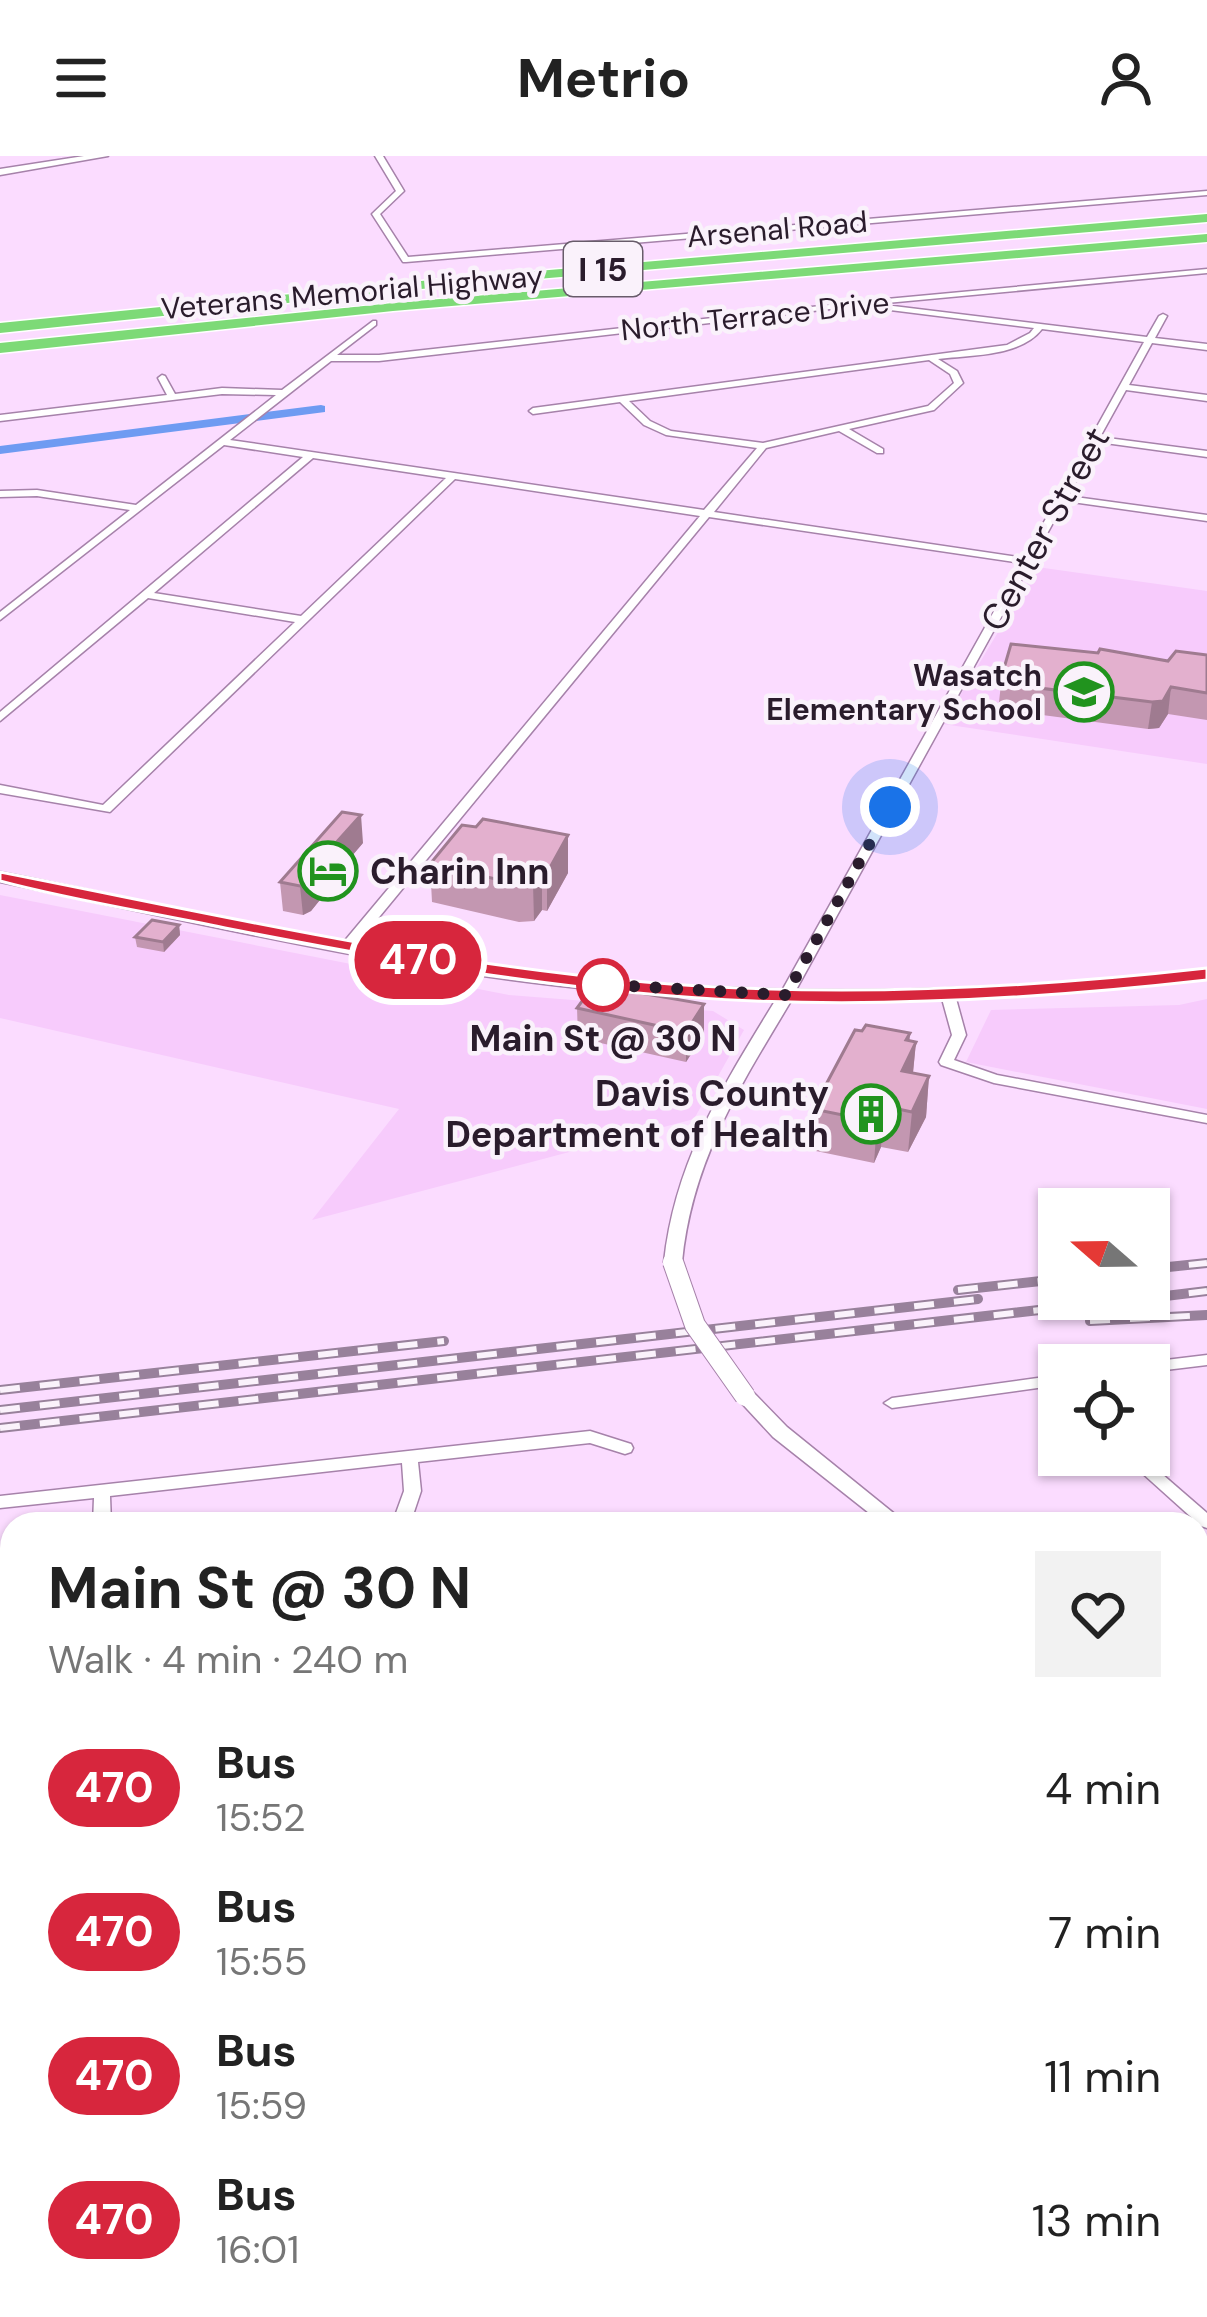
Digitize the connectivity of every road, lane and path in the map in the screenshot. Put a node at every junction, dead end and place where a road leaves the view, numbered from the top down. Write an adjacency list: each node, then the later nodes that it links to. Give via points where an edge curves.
1 (103, 156): 3 (main road)
2 (379, 156): 4 (street, Arsenal Road, via 400,190 376,214 406,260)
3 (0, 172)
4 (1207, 193)
5 (1207, 218): 12 (highway, Veterans Memorial Highway / I 15)
6 (1207, 238): 15 (highway, Veterans Memorial Highway / I 15)
7 (1207, 271): 8 (street, North Terrace Drive)
8 (865, 303): 11 (street); 16 (street, North Terrace Drive)
9 (1163, 316): 13 (street, Center Street)
10 (373, 323): 16 (street)
11 (1039, 327): 13 (street); 17 (street, via 1009,346)
12 (0, 328)
13 (1150, 340): 14 (street); 19 (street, Center Street)
14 (1207, 346)
15 (0, 349)
16 (328, 358): 20 (street)
17 (931, 358): 23 (street); 26 (street, via 959,383 948,398)
18 (162, 378): 21 (street)
19 (1124, 387): 22 (street); 27 (street, Center Street)
20 (284, 393): 21 (street); 28 (street)
21 (173, 398): 25 (street)
22 (1207, 398)
23 (624, 401): 24 (street); 29 (street, via 669,433)
24 (533, 411)
25 (0, 418)
26 (843, 430): 29 (street); 30 (street)
27 (1095, 439): 31 (street); 35 (street, Center Street)
28 (222, 442): 32 (street); 36 (street)
29 (763, 446): 37 (street)
30 (880, 451)
31 (1207, 454)
32 (311, 455): 33 (street); 40 (street)
33 (453, 476): 37 (street); 42 (street)
34 (0, 494): 36 (street)
35 (1062, 498): 38 (street); 39 (street, Center Street)
36 (137, 508): 41 (street)
37 (707, 514): 39 (street); 48 (street)
38 (1207, 518)
39 (1027, 561): 50 (street, Center Street)
40 (146, 595): 42 (street); 43 (street)
41 (2, 614)
42 (302, 620): 45 (street, via 106,809)
43 (0, 718)
44 (0, 788): 45 (street)
45 (16, 791): 46 (street)
46 (0, 806)
47 (0, 877): 48 (main road)
48 (347, 946): 50 (main road, via 510,974)
49 (1207, 974): 51 (main road)
50 (786, 995): 51 (main road); 64 (street, Center Street, bridge, via 694,1156 674,1222 673,1262 695,1325 745,1396)
51 (948, 995): 52 (street, via 959,1035 946,1062 994,1079)
52 (1207, 1119)
53 (1207, 1360): 54 (street)
54 (1170, 1364)
55 (1038, 1383): 56 (street)
56 (892, 1402)
57 (625, 1448): 58 (street, via 590,1438)
58 (409, 1457): 60 (street); 63 (street, via 416,1484)
59 (1154, 1476): 65 (street)
60 (102, 1491): 61 (street); 62 (street)
61 (0, 1502)
62 (102, 1512)
63 (408, 1512)
64 (882, 1512)
65 (1196, 1512)

